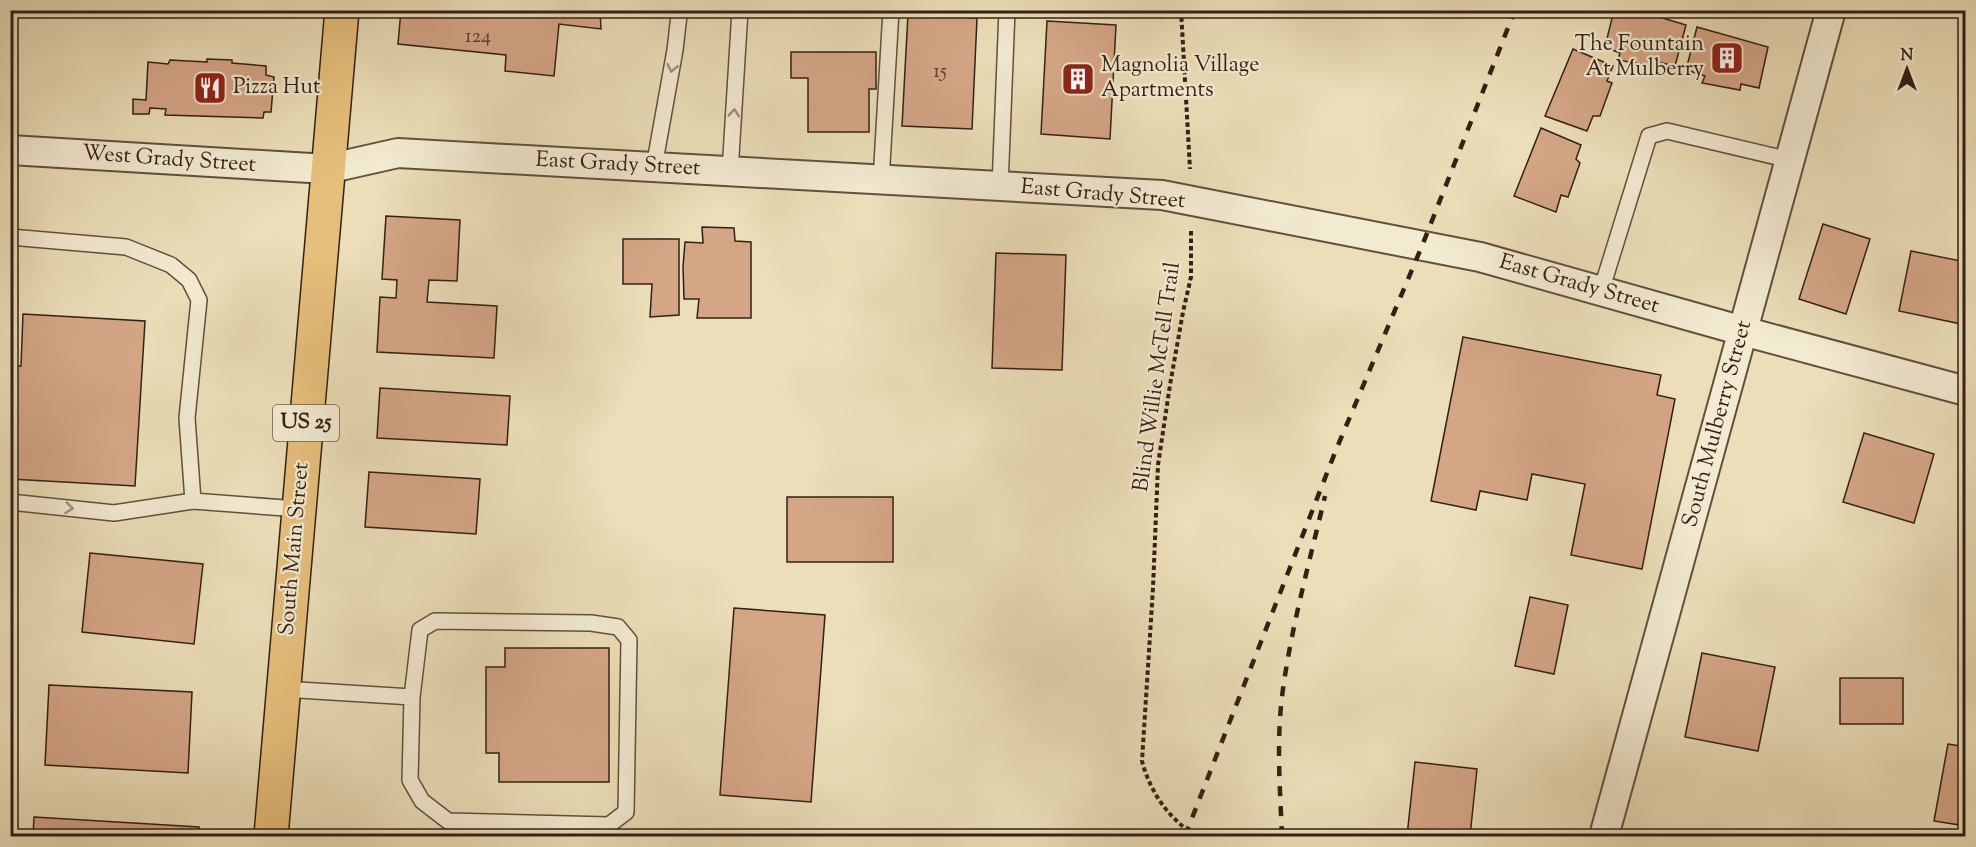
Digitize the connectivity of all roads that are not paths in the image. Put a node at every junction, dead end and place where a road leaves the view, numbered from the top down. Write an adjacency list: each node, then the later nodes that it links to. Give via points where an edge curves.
1 (342, 10): 10 (main road, South Main Street / US 25)
2 (682, 10): 9 (lane, one-way to 9)
3 (740, 10): 11 (lane, one-way to 3)
4 (891, 10): 12 (lane)
5 (1007, 10): 13 (lane)
6 (1831, 10): 8 (street, South Mulberry Street)
7 (10, 150): 10 (street, West Grady Street)
8 (1790, 160): 15 (lane, via 1667,131 1649,136); 16 (street, South Mulberry Street)
9 (654, 167): 10 (street, East Grady Street, via 398,153); 11 (street, East Grady Street)
10 (327, 170): 20 (main road, South Main Street / US 25)
11 (730, 172): 12 (street, East Grady Street)
12 (881, 181): 13 (street, East Grady Street)
13 (1000, 187): 15 (street, East Grady Street, via 1162,195 1480,257)
14 (10, 237): 18 (lane, via 126,247 171,265 189,280 199,300 187,418)
15 (1601, 291): 16 (street, East Grady Street)
16 (1743, 331): 17 (street, East Grady Street); 24 (street, South Mulberry Street)
17 (1965, 391)
18 (193, 501): 19 (lane, one-way to 18, via 114,513); 20 (lane)
19 (10, 502)
20 (298, 509): 21 (main road, South Main Street / US 25)
21 (283, 689): 22 (lane); 23 (main road, South Main Street / US 25)
22 (412, 697): 22 (lane, via 410,780 422,801 448,821 609,825 626,812 629,639 618,627 591,623 435,621 420,630)
23 (271, 837)
24 (1604, 837)

